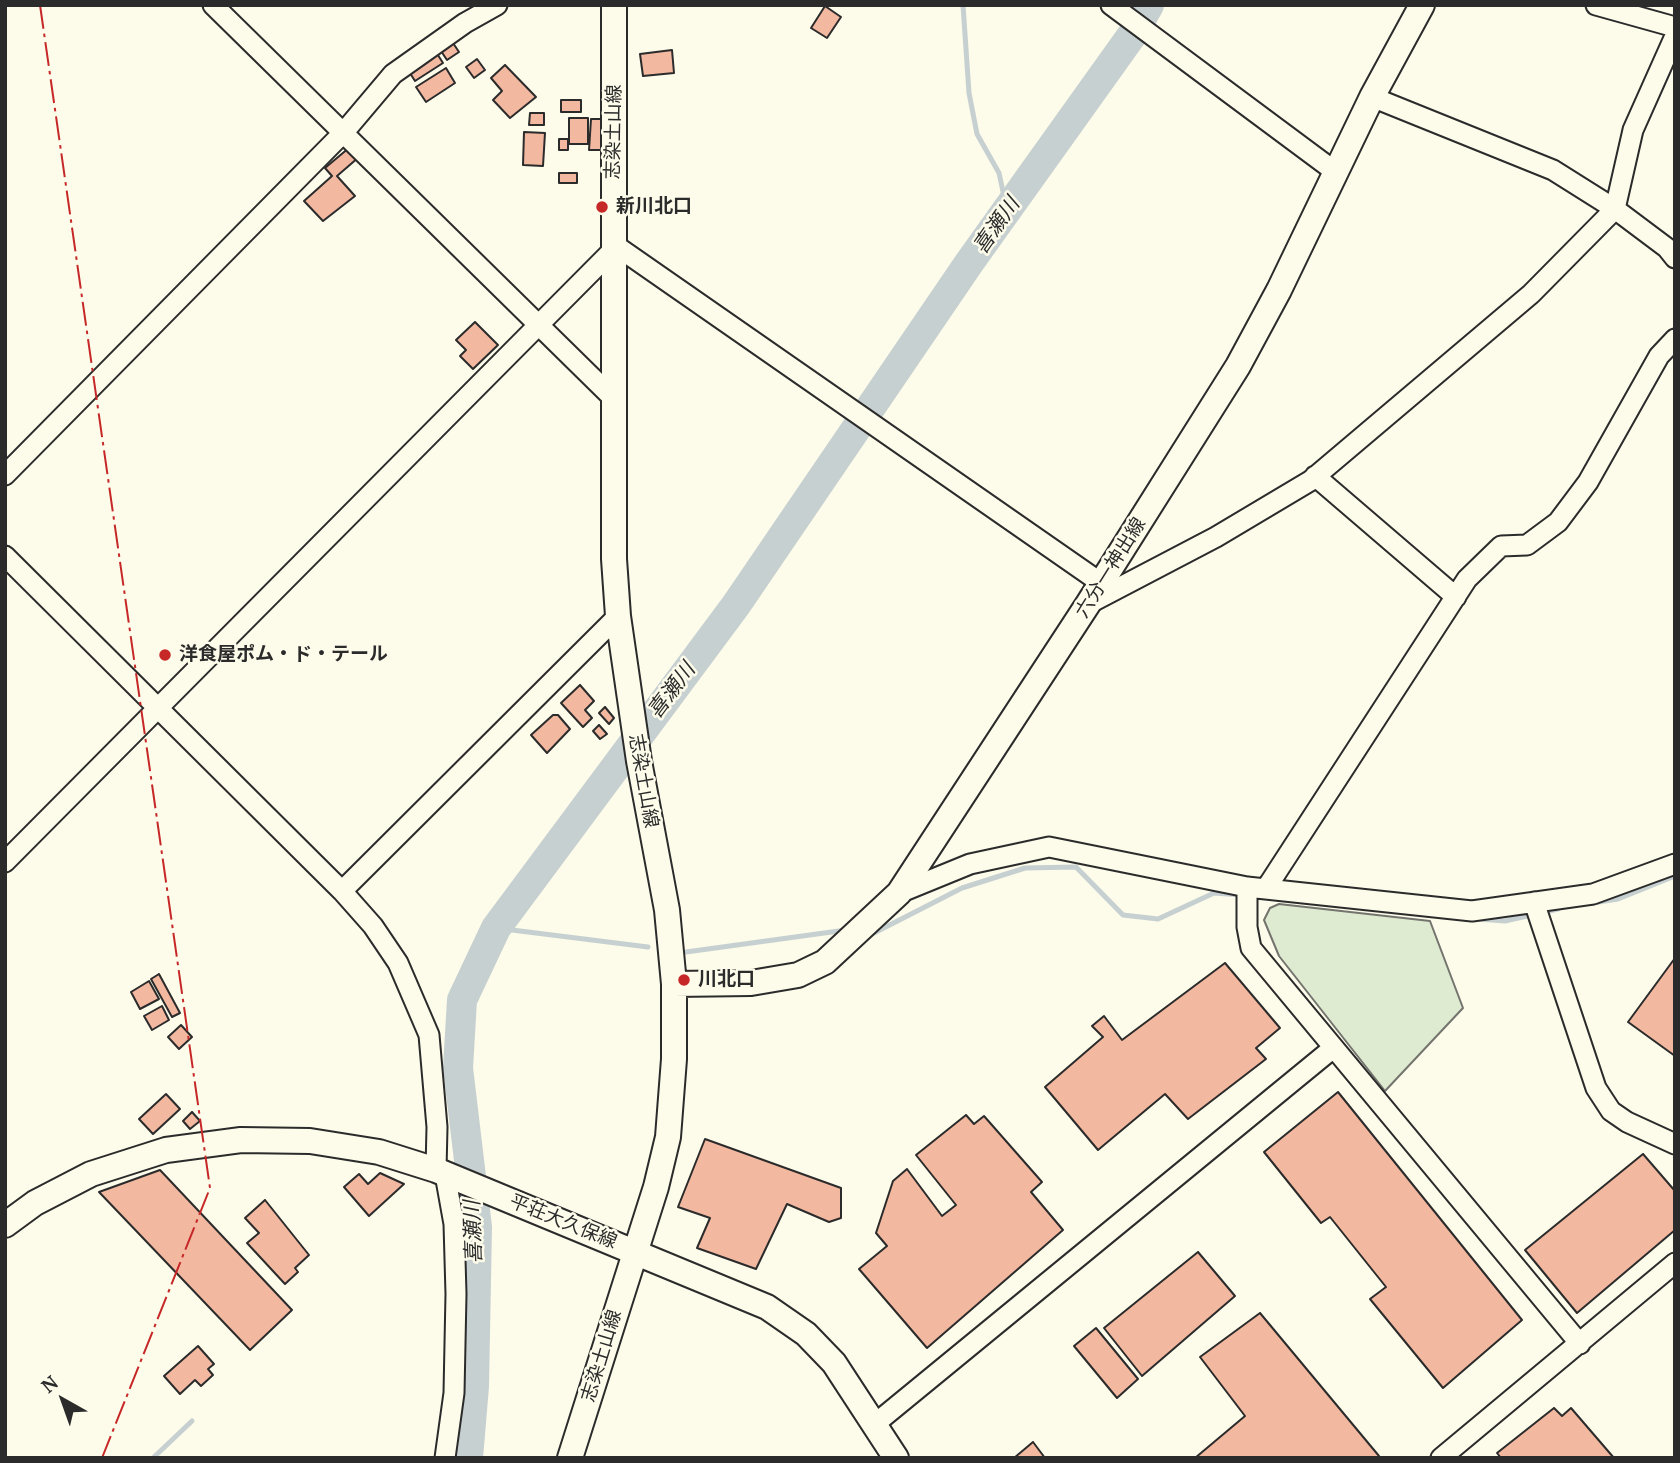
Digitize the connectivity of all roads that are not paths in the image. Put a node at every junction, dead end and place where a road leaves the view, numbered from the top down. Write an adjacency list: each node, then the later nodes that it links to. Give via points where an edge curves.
1 (213, 5): 10 (street)
2 (497, 5): 10 (street, via 393,74)
3 (614, 5): 13 (main road, 志染土山線)
4 (1422, 5): 9 (main road, 六分一神出線)
5 (1596, 5): 7 (street)
6 (1118, 10): 11 (street)
7 (1675, 27)
8 (1672, 47): 12 (street, via 1633,130)
9 (1373, 97): 11 (main road, 六分一神出線); 12 (street, via 1553,170)
10 (344, 132): 15 (street); 18 (street)
11 (1337, 173): 21 (main road, 六分一神出線, via 1238,366)
12 (1615, 209): 14 (street); 19 (street, via 1531,294)
13 (613, 247): 15 (street); 17 (main road, 志染土山線); 21 (street, via 879,428)
14 (1675, 258)
15 (539, 323): 17 (street); 24 (street)
16 (1675, 339): 22 (street, via 1659,356 1588,482 1559,522 1527,545 1502,545 1467,579)
17 (614, 399): 23 (main road, 志染土山線)
18 (5, 475)
19 (1315, 476): 21 (street, via 1216,537); 22 (street)
20 (5, 556): 24 (street)
21 (1095, 594): 30 (main road, 六分一神出線)
22 (1456, 597): 28 (street)
23 (618, 616): 29 (street); 32 (main road, 志染土山線, via 667,910)
24 (158, 706): 25 (street); 29 (street)
25 (5, 862)
26 (1675, 864): 31 (street, via 1593,894)
27 (1247, 887): 28 (street); 30 (street, via 1049,847 970,864); 33 (street, via 1251,948)
28 (1267, 887): 31 (street, via 1472,911)
29 (342, 891): 35 (street, via 397,963 429,1035)
30 (899, 893): 32 (main road, 六分一神出線, via 825,962 798,975 751,982)
31 (1534, 902): 34 (street, via 1596,1087 1611,1111)
32 (674, 984): 37 (main road, 志染土山線, via 668,1138)
33 (1332, 1049): 39 (street); 40 (street)
34 (1675, 1144)
35 (443, 1173): 36 (main road, 平荘大久保線, via 379,1152 310,1141 241,1140 166,1150 90,1174); 37 (main road, 平荘大久保線); 41 (street, via 454,1224 456,1294 454,1393)
36 (6, 1224)
37 (634, 1252): 40 (main road, 平荘大久保線, via 767,1307 806,1334 834,1363); 42 (main road, 志染土山線)
38 (1675, 1263): 39 (street)
39 (1580, 1344): 44 (street)
40 (876, 1423): 43 (main road, 平荘大久保線)
41 (445, 1458)
42 (570, 1458)
43 (896, 1458)
44 (1441, 1458)

